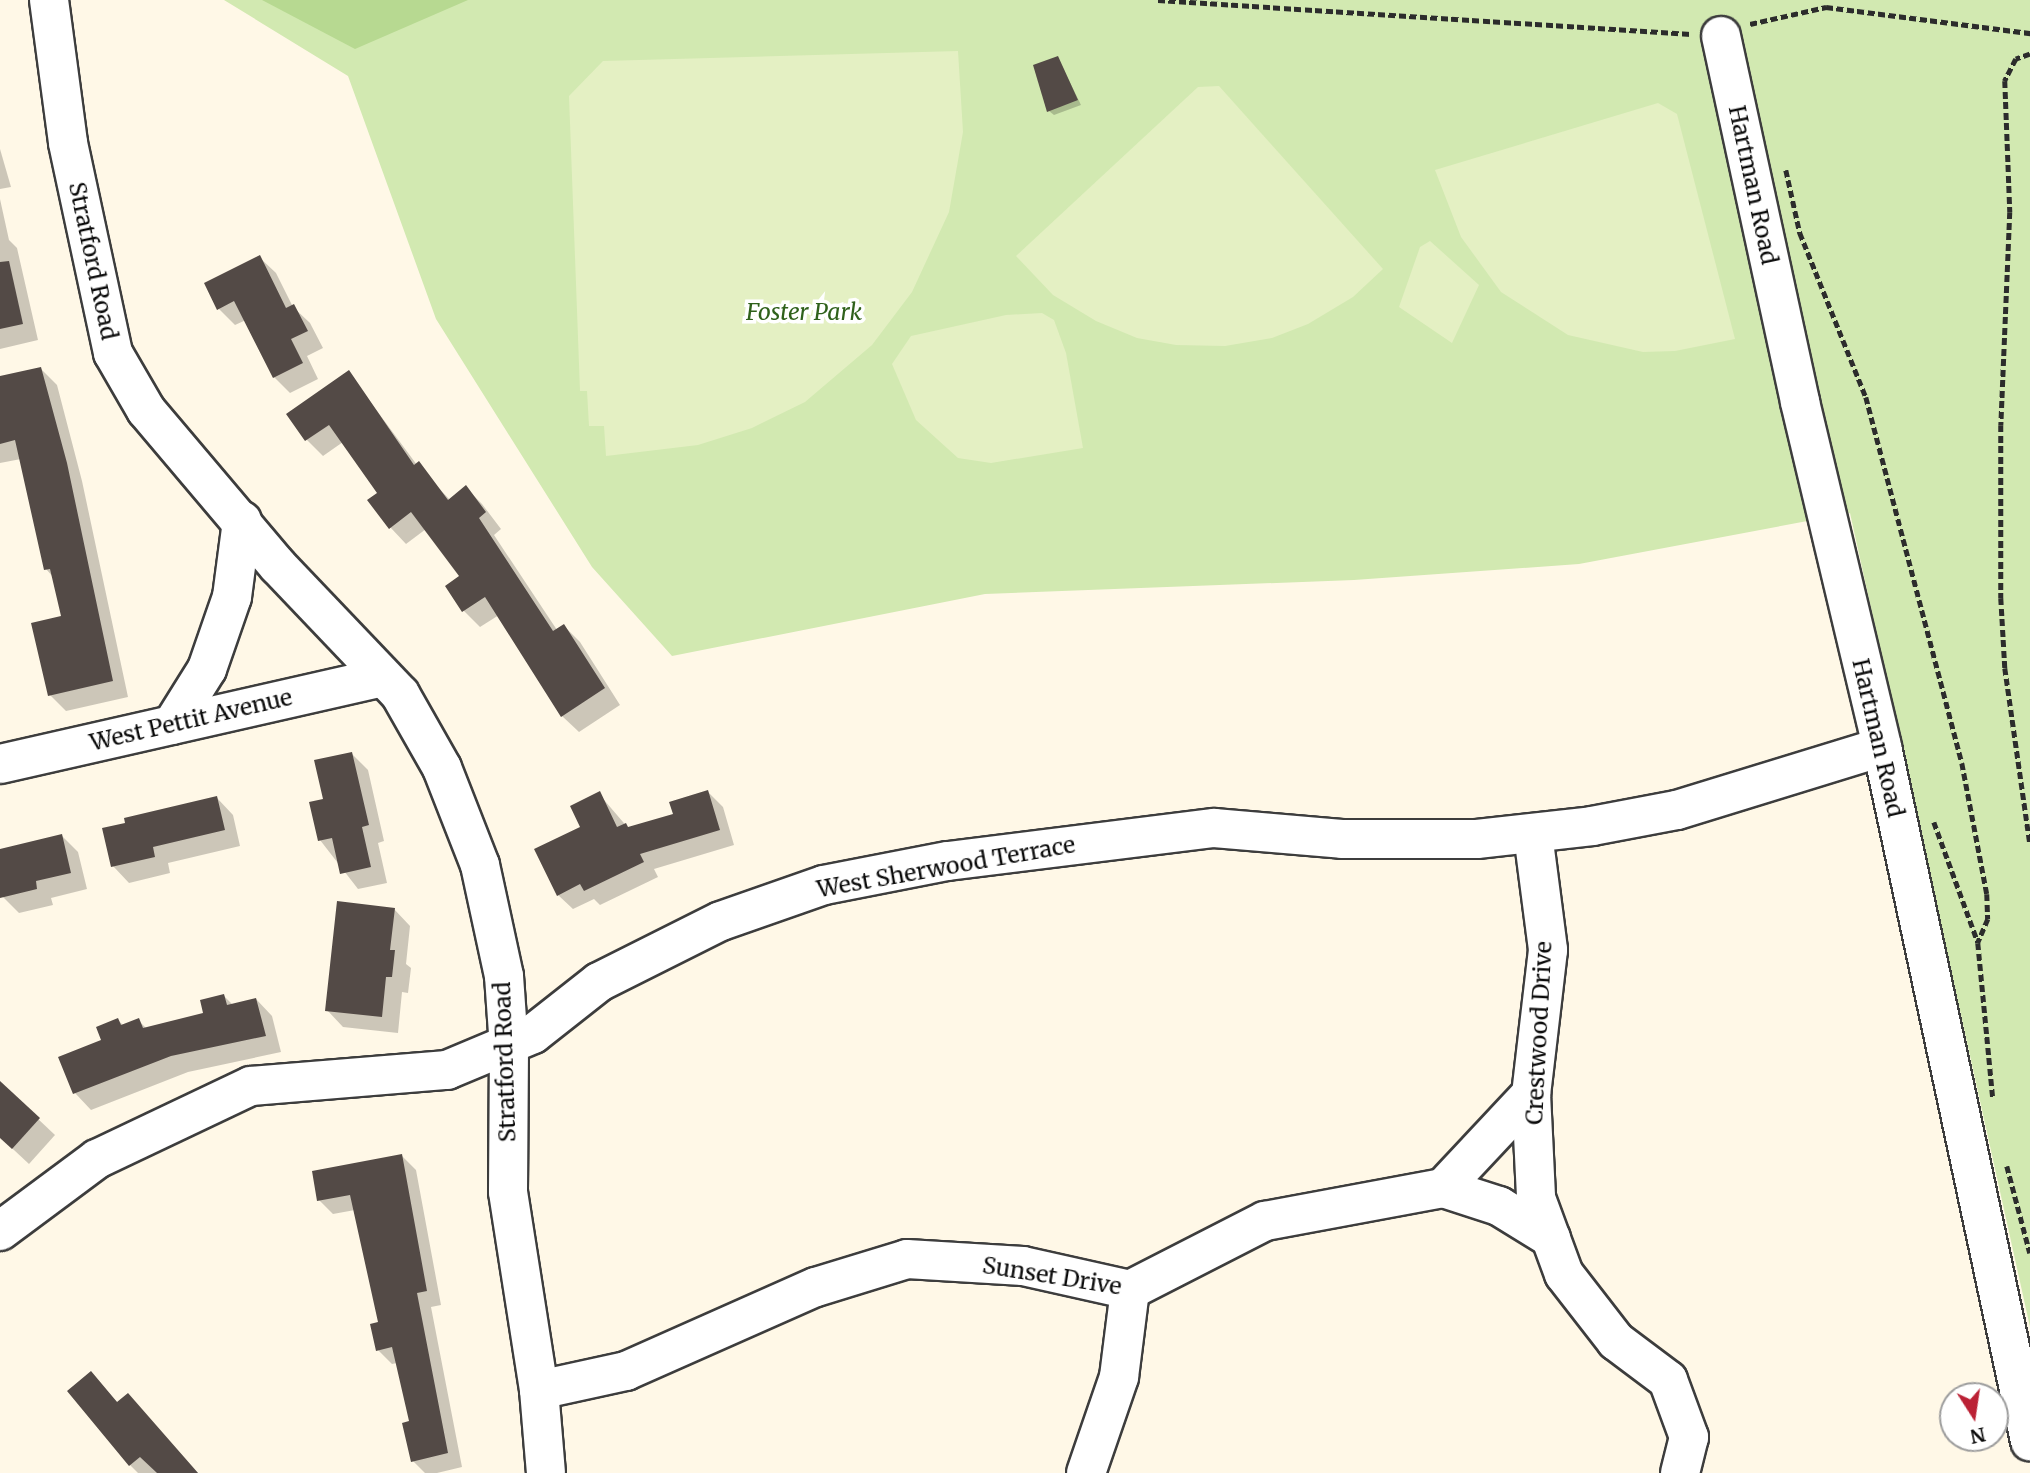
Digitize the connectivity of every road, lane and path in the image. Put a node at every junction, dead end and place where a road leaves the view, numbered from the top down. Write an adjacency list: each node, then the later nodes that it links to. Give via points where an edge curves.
1 (49, 0): 7 (street, Stratford Road, via 68,143 113,352 146,410)
2 (1158, 0): 3 (path)
3 (1743, 32): 4 (path, via 1826,6); 10 (street, Hartman Road, via 1800,402)
4 (2030, 33)
5 (2030, 54): 14 (path, via 2016,59 2005,81 2010,212 2001,425 2005,668)
6 (1785, 168): 15 (path, via 1800,233 1866,397 1962,763 1987,894 1988,919)
7 (242, 522): 8 (street, Stratford Road); 9 (street, via 232,597 207,668)
8 (382, 677): 9 (street, West Pettit Avenue); 16 (street, Stratford Road, via 400,694 442,768 480,865 504,976)
9 (172, 725): 11 (street, West Pettit Avenue)
10 (1882, 747): 13 (street, West Sherwood Terrace, via 1677,810); 26 (street, Hartman Road)
11 (0, 764)
12 (1931, 816): 15 (path)
13 (1533, 834): 16 (street, West Sherwood Terrace, via 1477,839 1342,839 1214,828 948,861 824,885 721,921 599,982); 17 (street, Crestwood Drive, via 1548,950)
14 (2030, 844)
15 (1978, 943): 18 (path)
16 (509, 1048): 21 (street, West Sherwood Terrace, via 447,1070 251,1086 97,1159); 25 (street, Stratford Road, via 509,1192)
17 (1531, 1094): 20 (street); 22 (street, Crestwood Drive, via 1536,1198)
18 (1993, 1111)
19 (2003, 1151): 23 (path)
20 (1443, 1188): 22 (street, Sunset Drive, via 1499,1206); 24 (street, Sunset Drive, via 1265,1221)
21 (0, 1231)
22 (1551, 1238): 29 (street, Crestwood Drive, via 1564,1274 1616,1341 1668,1380 1689,1437)
23 (2030, 1253)
24 (1130, 1290): 25 (street, Sunset Drive, via 1023,1266 907,1259 816,1287 625,1371); 28 (street, via 1119,1377)
25 (539, 1390): 27 (street, Stratford Road)
26 (2030, 1441)
27 (546, 1473)
28 (1086, 1473)
29 (1680, 1473)

